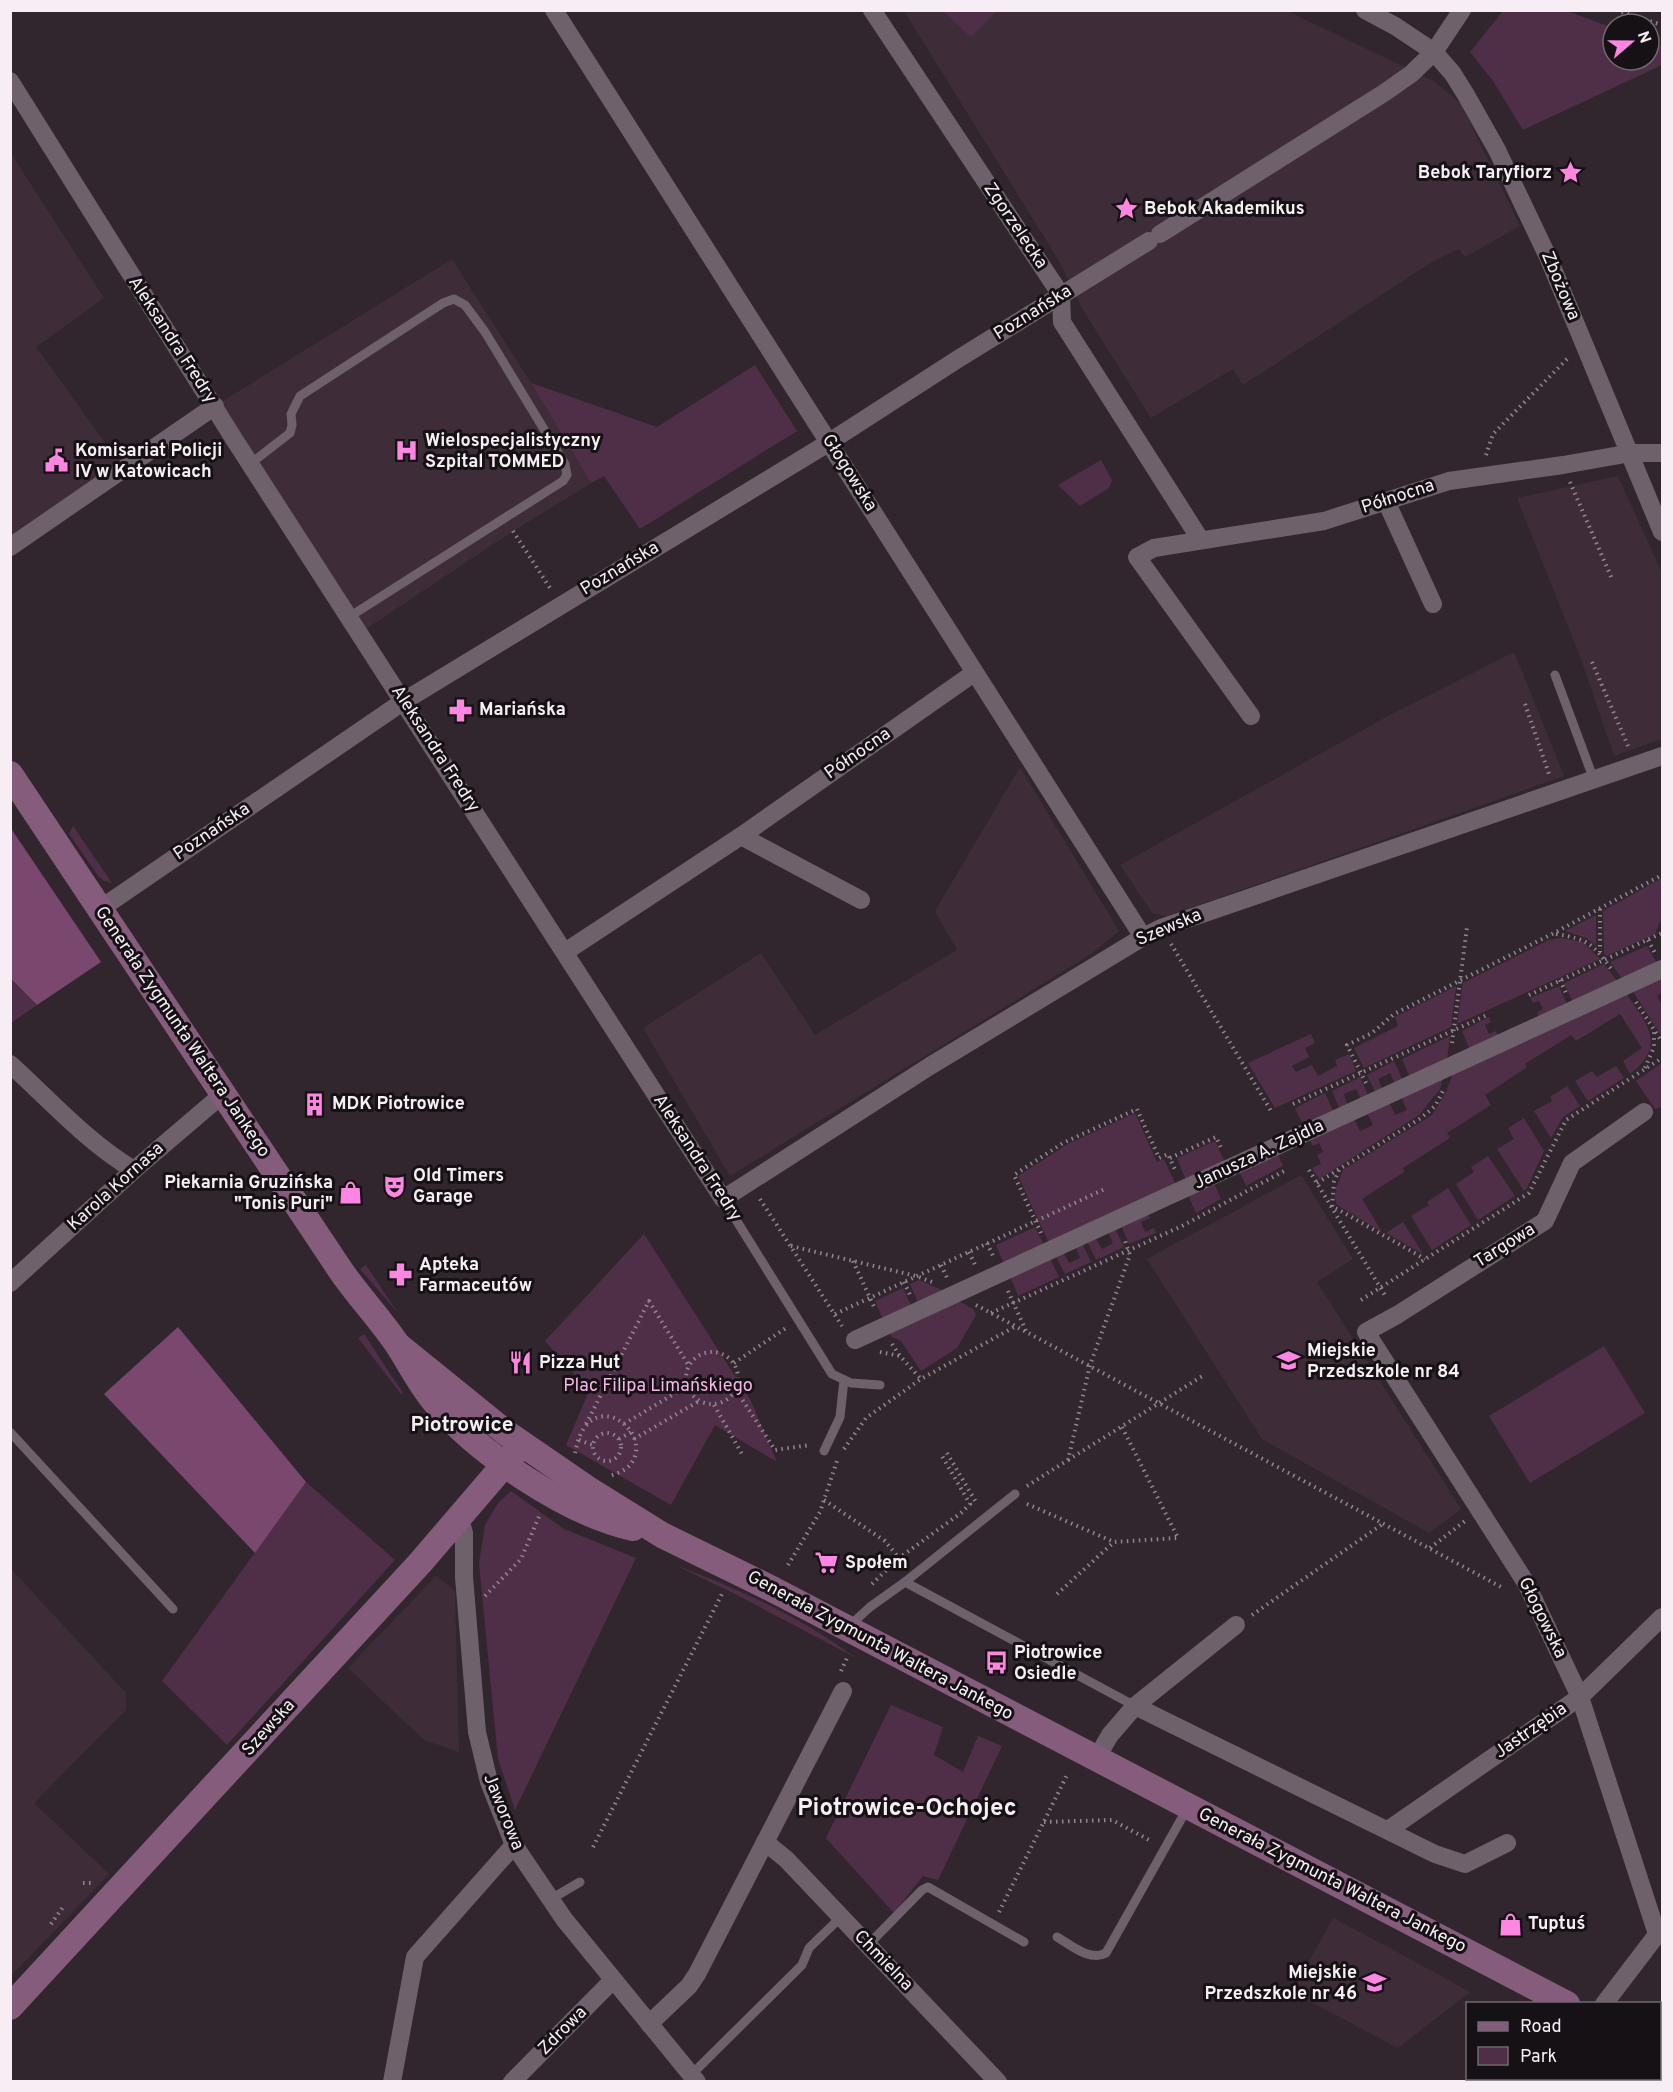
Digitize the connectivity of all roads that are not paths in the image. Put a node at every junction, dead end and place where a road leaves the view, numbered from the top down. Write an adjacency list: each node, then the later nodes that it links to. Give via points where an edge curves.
1 (554, 10): 9 (street, Głogowska)
2 (872, 10): 7 (street, Zgorzelecka)
3 (1365, 10): 5 (street, Zbożowa)
4 (1462, 10): 5 (street, Poznańska)
5 (1434, 52): 7 (street, Poznańska, via 1384,93); 10 (street, Zbożowa, via 1453,74 1497,150 1548,257)
6 (10, 81): 8 (street, Aleksandra Fredry)
7 (1062, 295): 9 (street, Poznańska); 15 (street, via 1062,322)
8 (215, 406): 12 (street, Aleksandra Fredry); 16 (street)
9 (830, 442): 19 (street, Głogowska); 21 (street, Poznańska)
10 (1631, 453): 11 (street, Północna); 13 (street, Północna, via 1449,481); 14 (street, Zbożowa)
11 (1662, 453)
12 (250, 464): 18 (street, Aleksandra Fredry); 18 (lane, via 290,434 291,414 300,396 443,303 454,299 465,305 485,332 568,471 563,481)
13 (1386, 501): 15 (street, Północna, via 1324,521); 17 (street)
14 (1662, 532)
15 (1200, 539): 22 (street, Północna, via 1154,548 1137,556)
16 (10, 547)
17 (1433, 604)
18 (350, 617): 21 (street, Aleksandra Fredry)
19 (974, 673): 26 (street, Północna); 29 (street, Głogowska)
20 (1555, 675): 25 (lane)
21 (404, 701): 28 (street, Poznańska); 30 (street, Aleksandra Fredry)
22 (1251, 716)
23 (1662, 756): 25 (street, Szewska)
24 (10, 774): 28 (street, Generała Zygmunta Waltera Jankego)
25 (1594, 780): 29 (street, Szewska)
26 (741, 836): 27 (street); 30 (street, Północna)
27 (861, 900)
28 (100, 909): 33 (street, Generała Zygmunta Waltera Jankego)
29 (1143, 937): 36 (street, Szewska, via 930,1066)
30 (565, 952): 36 (street, Aleksandra Fredry)
31 (1662, 969): 39 (street, Janusza A. Zajdla)
32 (10, 1064): 35 (street, via 83,1134)
33 (223, 1094): 35 (street, Karola Kornasa); 44 (street, Generała Zygmunta Waltera Jankego, via 341,1271 399,1346)
34 (1644, 1112): 38 (street, Targowa, via 1572,1164 1545,1221)
35 (134, 1170): 37 (street, Karola Kornasa)
36 (723, 1199): 40 (lane, Aleksandra Fredry, via 832,1374)
37 (10, 1283)
38 (1366, 1332): 53 (street, Głogowska, via 1526,1582)
39 (850, 1335)
40 (844, 1380): 41 (lane); 43 (lane, via 840,1417)
41 (880, 1385)
42 (10, 1432): 48 (lane)
43 (824, 1451)
44 (513, 1454): 46 (street, Szewska); 51 (street, Generała Zygmunta Waltera Jankego)
45 (1013, 1495): 47 (lane)
46 (457, 1522): 60 (street, Jaworowa, via 464,1533 477,1732 489,1782); 71 (street, Szewska)
47 (905, 1582): 51 (lane); 54 (lane)
48 (173, 1609)
49 (1662, 1617): 53 (street, Jastrzębia)
50 (1236, 1625): 54 (street)
51 (847, 1628): 55 (street, Generała Zygmunta Waltera Jankego)
52 (843, 1691): 58 (street)
53 (1580, 1697): 57 (street, Jastrzębia); 64 (street, Głogowska)
54 (1135, 1706): 55 (street); 57 (street)
55 (1096, 1759): 56 (street, Generała Zygmunta Waltera Jankego)
56 (1188, 1807): 65 (lane, via 1106,1953 1092,1956); 69 (street, Generała Zygmunta Waltera Jankego)
57 (1388, 1830): 59 (street, via 1435,1854 1466,1864)
58 (765, 1842): 63 (street, Chmielna); 72 (street, via 689,1986)
59 (1507, 1843)
60 (514, 1845): 62 (street, Jaworowa); 74 (street, via 415,1957)
61 (580, 1882): 62 (lane)
62 (551, 1899): 68 (street, Jaworowa)
63 (841, 1917): 67 (street, Chmielna); 73 (lane, via 809,1948 802,1965)
64 (1659, 1931): 70 (street)
65 (1057, 1937)
66 (1024, 1942): 67 (lane, via 928,1887)
67 (868, 1946): 76 (street, Chmielna)
68 (613, 1980): 72 (street, Jaworowa); 75 (street, Zdrowa)
69 (1563, 2002)
70 (1606, 2002)
71 (10, 2007)
72 (649, 2024): 73 (street, Jaworowa)
73 (694, 2078)
74 (392, 2082)
75 (512, 2082)
76 (998, 2082)

